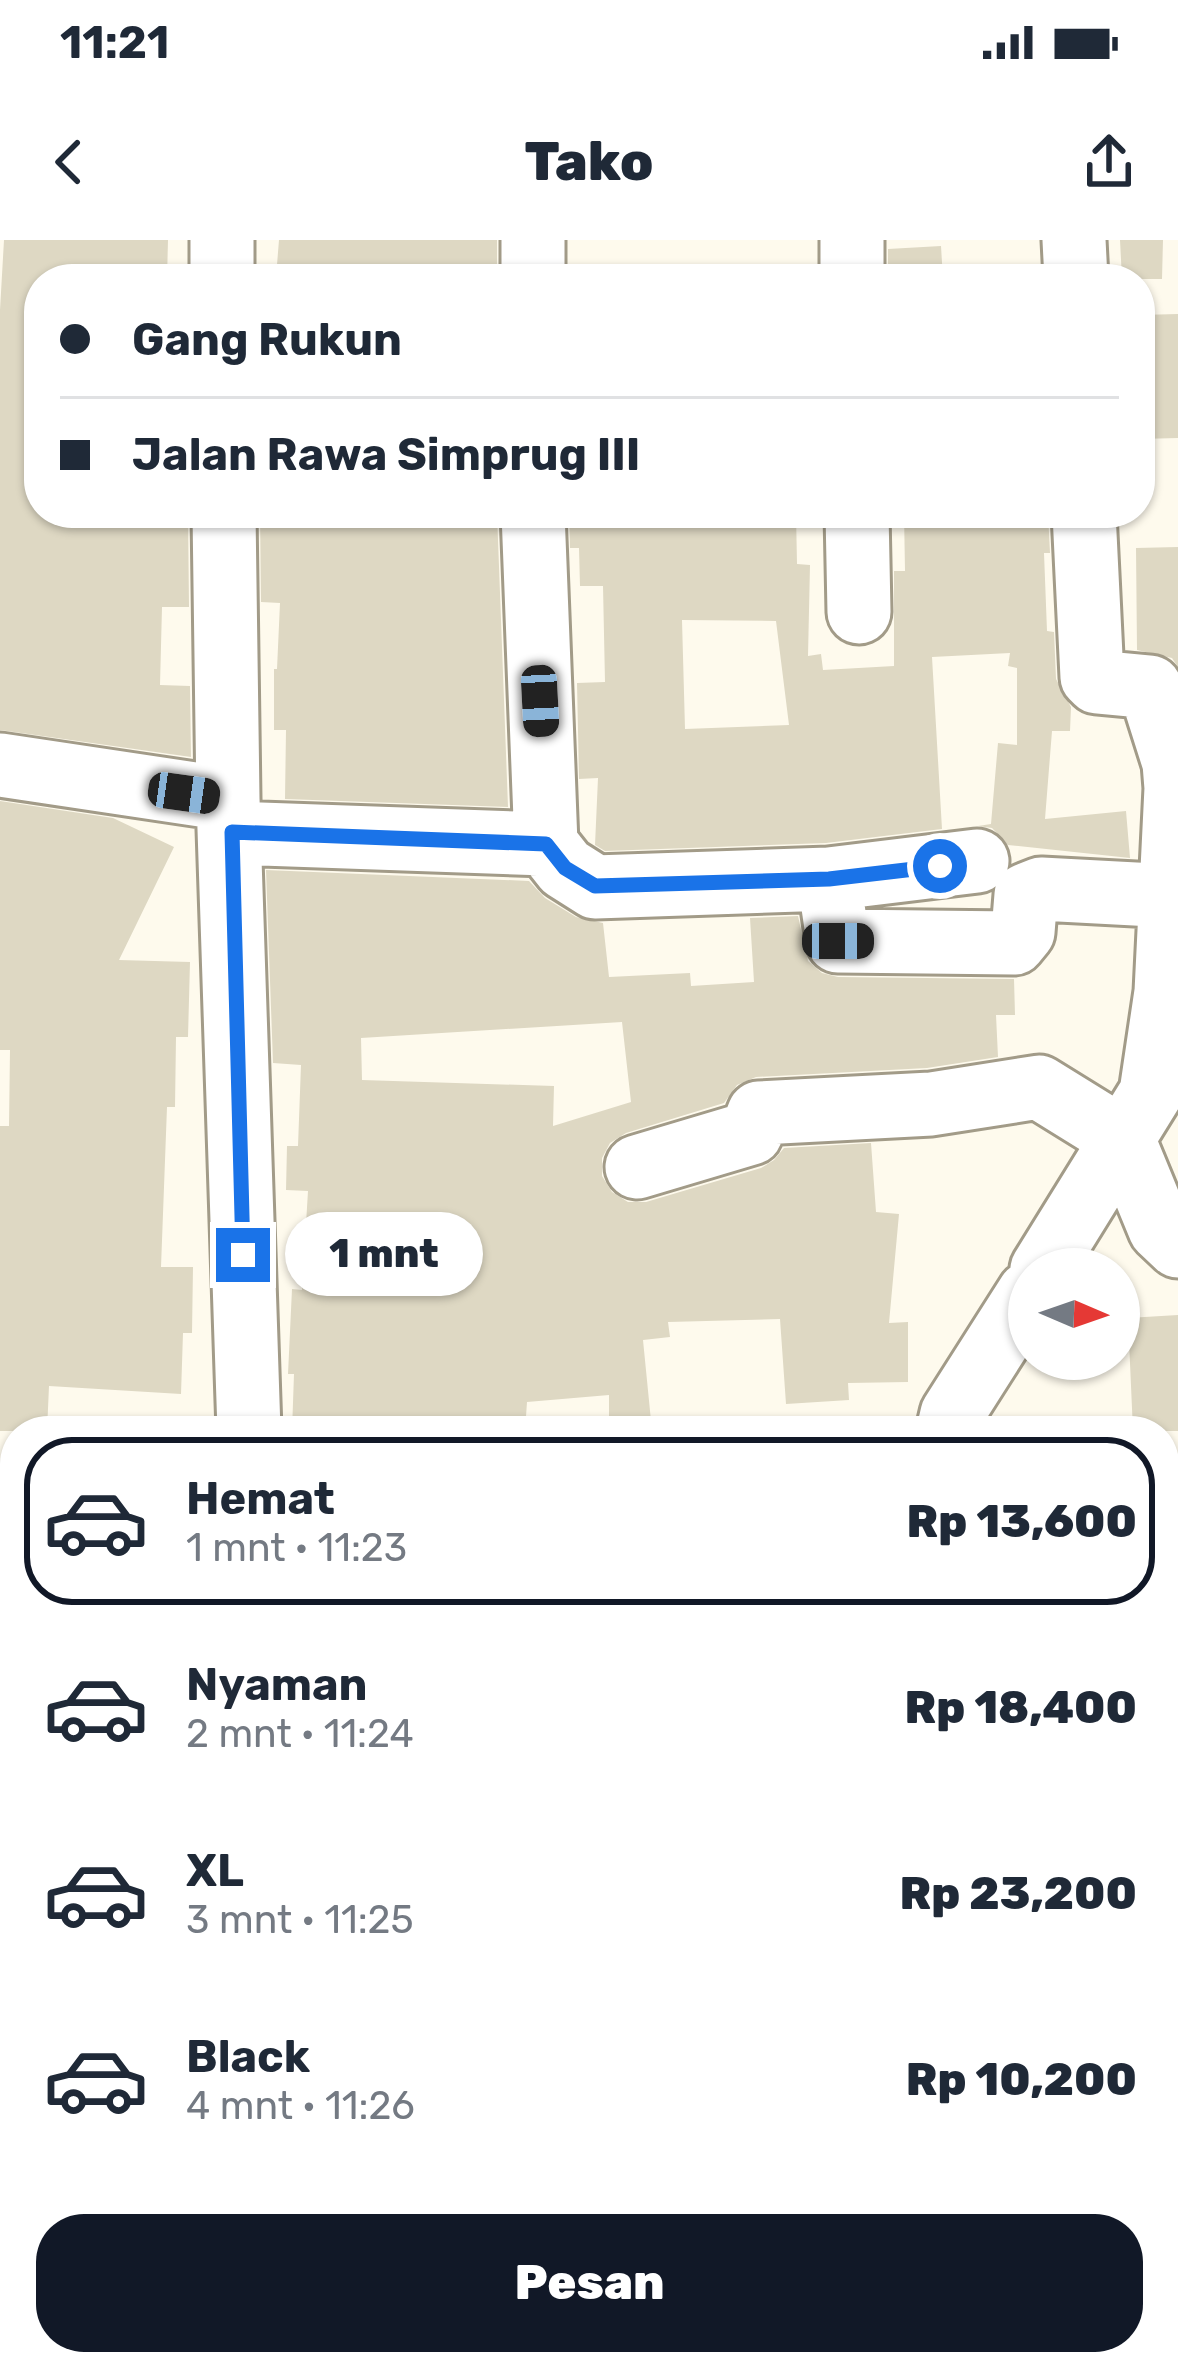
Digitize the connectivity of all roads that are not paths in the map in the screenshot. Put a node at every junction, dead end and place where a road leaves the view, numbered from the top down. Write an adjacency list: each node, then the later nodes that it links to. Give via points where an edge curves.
1 (224, 528): 7 (street)
2 (534, 528): 8 (street)
3 (857, 528): 5 (street)
4 (1085, 528): 11 (street, via 1092,677 1153,689 1174,763)
5 (860, 612)
6 (0, 765): 7 (street)
7 (230, 816): 8 (street); 17 (street)
8 (546, 844): 10 (street, via 595,886)
9 (977, 861): 10 (street)
10 (829, 879): 11 (street, via 838,941 1014,943 1024,932 1026,896 1041,889)
11 (1173, 896): 12 (street, via 1151,1093)
12 (1123, 1139): 13 (street, via 1039,1087 931,1104 759,1113 751,1132); 14 (street, via 1160,1229); 15 (street)
13 (637, 1167)
14 (1178, 1246)
15 (1055, 1248)
16 (1008, 1325): 18 (street)
17 (249, 1416)
18 (953, 1416)

